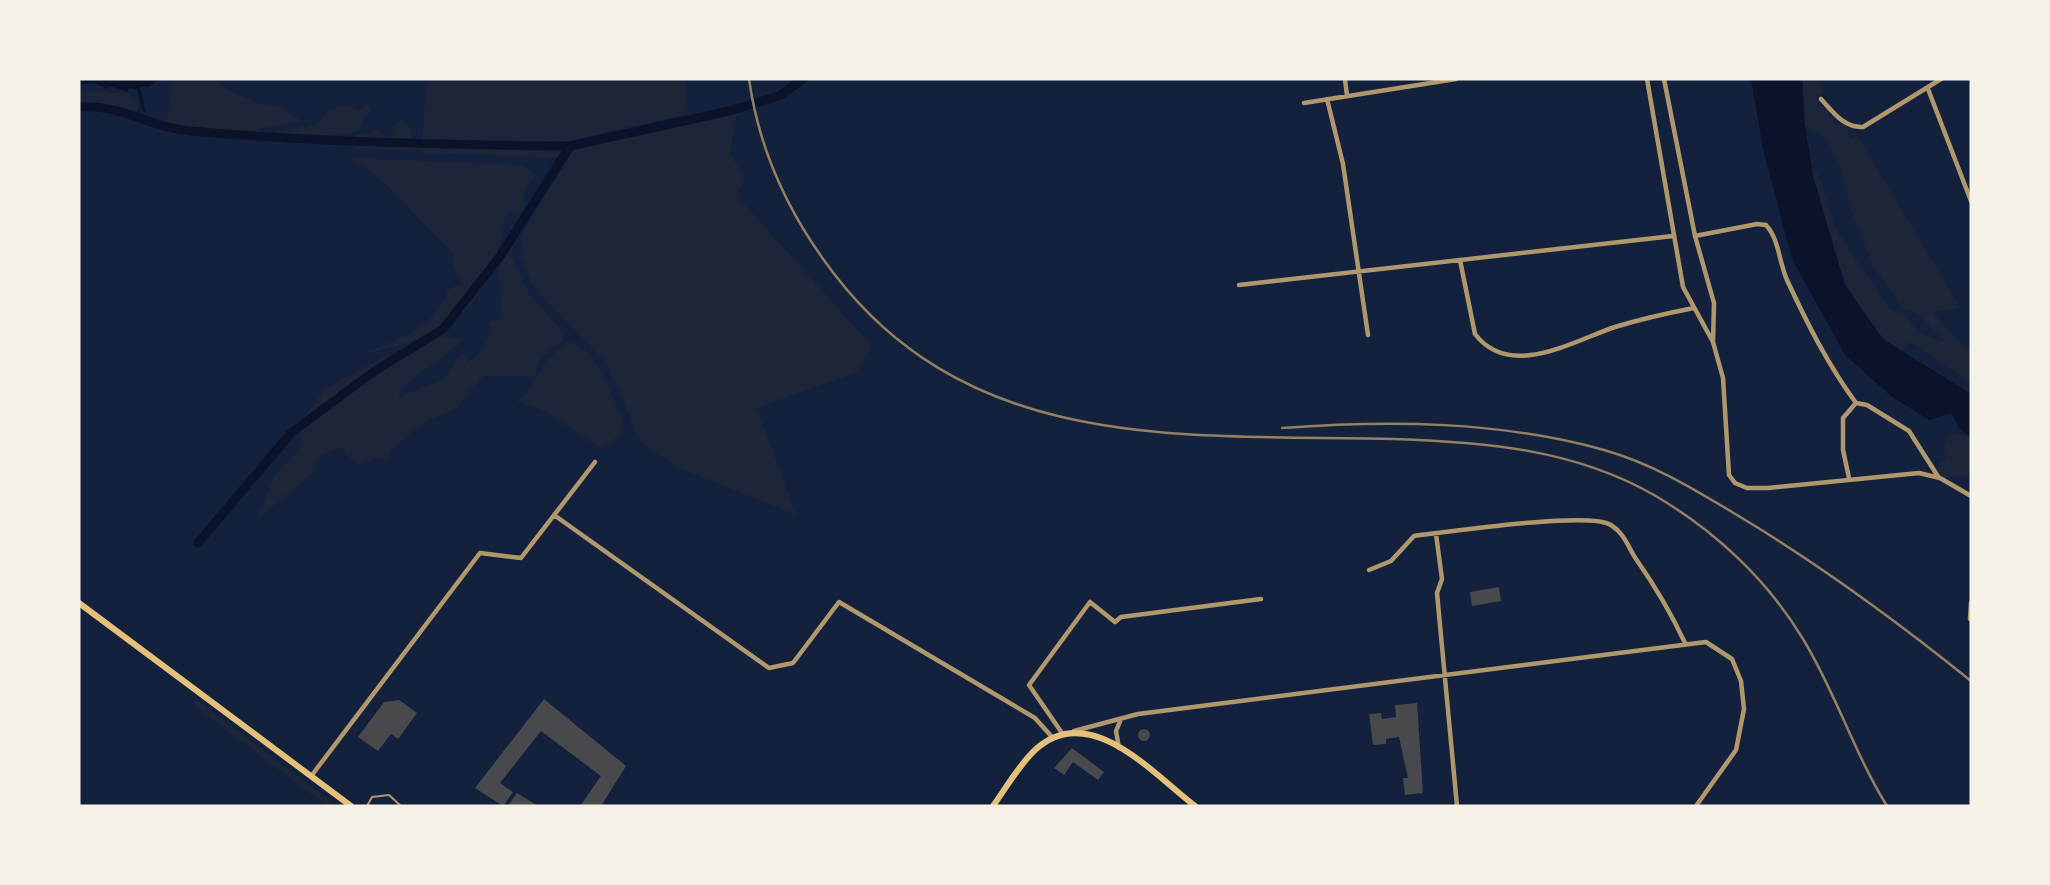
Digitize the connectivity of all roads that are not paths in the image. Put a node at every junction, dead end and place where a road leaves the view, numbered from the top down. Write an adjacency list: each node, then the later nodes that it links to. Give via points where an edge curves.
1 (1345, 79): 7 (street)
2 (1456, 79): 7 (street)
3 (1647, 79): 12 (street)
4 (1664, 79): 13 (street)
5 (1941, 79): 6 (street)
6 (1928, 89): 9 (street, via 1863,128 1841,120); 11 (street)
7 (1348, 96): 8 (street)
8 (1326, 99): 10 (street); 15 (street, via 1343,164)
9 (1821, 99)
10 (1304, 103)
11 (1971, 201)
12 (1673, 236): 14 (street); 17 (street, via 1683,287)
13 (1695, 236): 19 (street, via 1714,303); 20 (street, via 1766,225 1829,367)
14 (1461, 260): 15 (street); 17 (street, via 1475,334 1482,343 1517,356 1557,350 1635,321)
15 (1358, 271): 16 (street); 18 (street)
16 (1239, 285)
17 (1694, 307): 19 (street)
18 (1368, 335)
19 (1713, 342): 22 (street, via 1723,378 1728,471 1735,483 1768,488)
20 (1856, 403): 22 (street, via 1843,418); 23 (street, via 1909,431)
21 (595, 462): 25 (street)
22 (1849, 478): 23 (street, via 1919,473)
23 (1940, 478): 24 (street)
24 (1971, 496)
25 (554, 515): 37 (street, via 769,668 793,663 839,601 1035,718); 39 (street, via 521,558 480,553)
26 (1436, 534): 27 (street, via 1414,536 1391,561); 32 (street, via 1535,522 1608,523 1622,533); 33 (street, via 1442,579 1437,593)
27 (1369, 570)
28 (1261, 599): 36 (street, via 1115,621 1090,602 1029,685)
29 (79, 603): 39 (main road)
30 (1971, 603): 31 (street)
31 (1970, 619)
32 (1685, 643): 33 (street); 46 (street, via 1706,642 1732,659 1741,681 1744,709 1736,750)
33 (1443, 675): 34 (street); 45 (street)
34 (1122, 718): 35 (street); 38 (street, via 1116,731)
35 (1073, 731): 36 (main road); 38 (main road, via 1100,735)
36 (1062, 733): 37 (main road)
37 (1052, 737): 43 (main road, via 1034,751)
38 (1119, 748): 44 (main road)
39 (312, 775): 40 (main road)
40 (351, 806)
41 (367, 806): 42 (lane, via 372,797 389,795)
42 (401, 806)
43 (993, 806)
44 (1195, 806)
45 (1457, 806)
46 (1696, 806)

